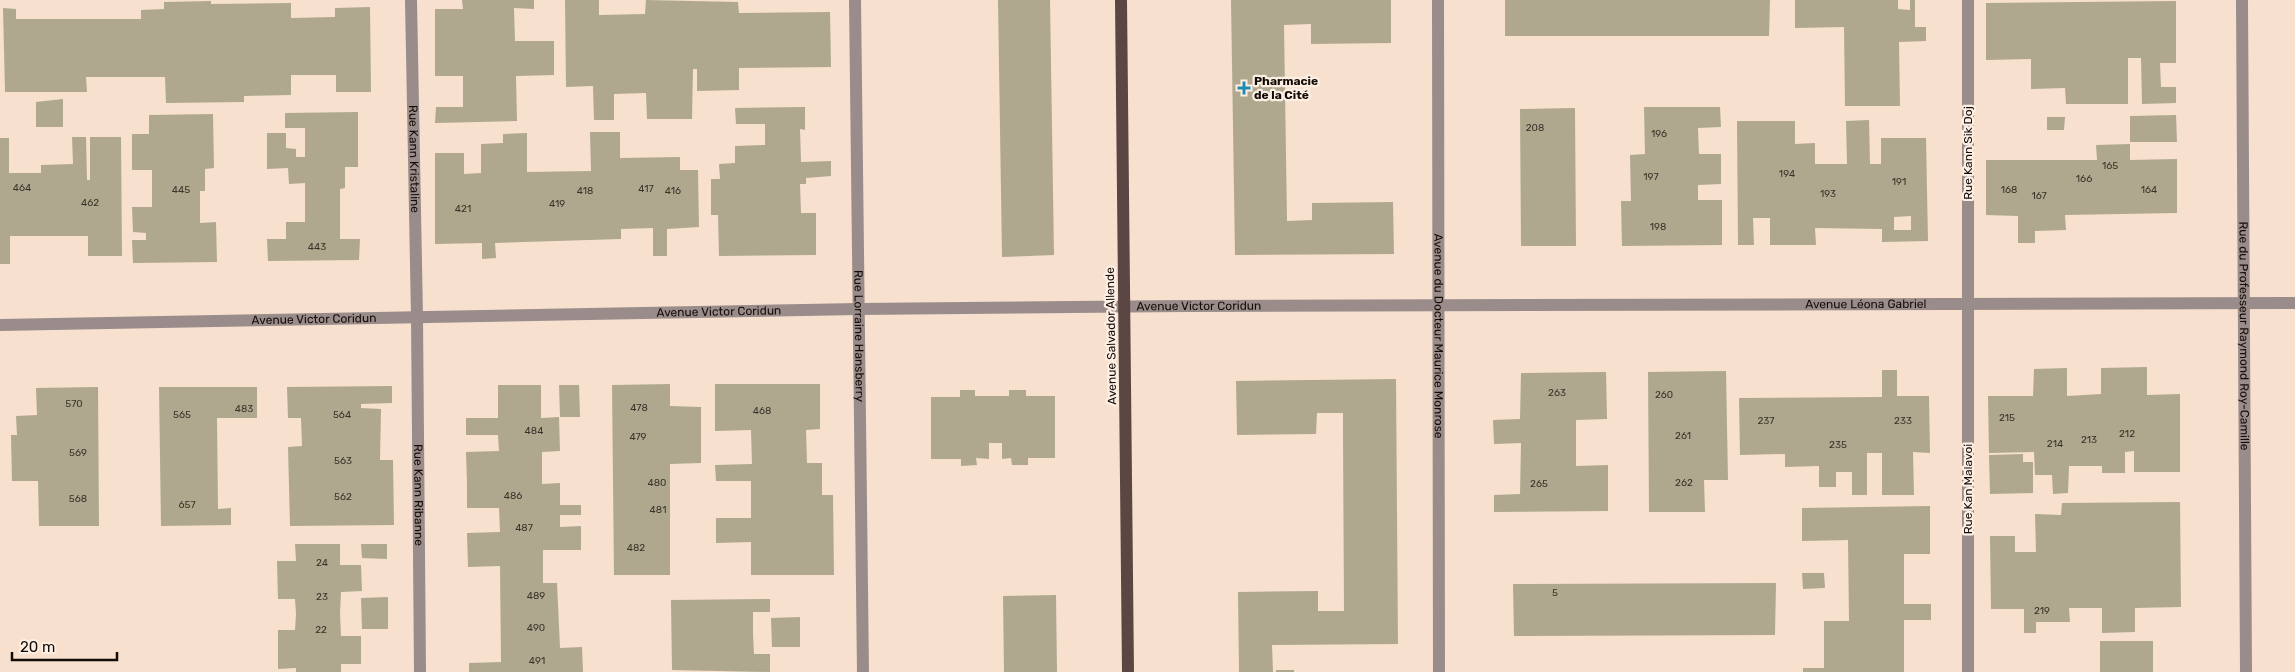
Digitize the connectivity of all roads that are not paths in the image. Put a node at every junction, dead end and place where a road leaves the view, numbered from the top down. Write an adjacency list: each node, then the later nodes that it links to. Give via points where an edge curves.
1 (411, 0): 13 (street, Rue Kann Kristaline)
2 (855, 0): 12 (street, Rue Lorraine Hansberry)
3 (1121, 0): 11 (main road, Avenue Salvador Allende)
4 (1438, 0): 9 (street, Avenue du Docteur Maurice Monrose)
5 (1968, 0): 10 (street, Rue Kann Sik Doj)
6 (2242, 0): 7 (street, Rue du Professeur Raymond Roy-Camille)
7 (2243, 304): 8 (street, Avenue Léona Gabriel); 10 (street, Avenue Léona Gabriel); 20 (street, Rue du Professeur Raymond Roy-Camille)
8 (2295, 304)
9 (1437, 305): 10 (street, Avenue Léona Gabriel); 11 (street, Avenue Victor Coridun); 18 (street, Avenue du Docteur Maurice Monrose)
10 (1967, 305): 19 (street, Rue Kan Malavoi)
11 (1124, 307): 12 (street, Avenue Victor Coridun); 17 (main road, Avenue Salvador Allende)
12 (858, 309): 13 (street, Avenue Victor Coridun); 16 (street, Rue Lorraine Hansberry)
13 (417, 317): 14 (street, Avenue Victor Coridun); 15 (street, Rue Kann Ribanne)
14 (0, 325)
15 (420, 672)
16 (863, 672)
17 (1128, 672)
18 (1440, 672)
19 (1968, 672)
20 (2246, 672)

